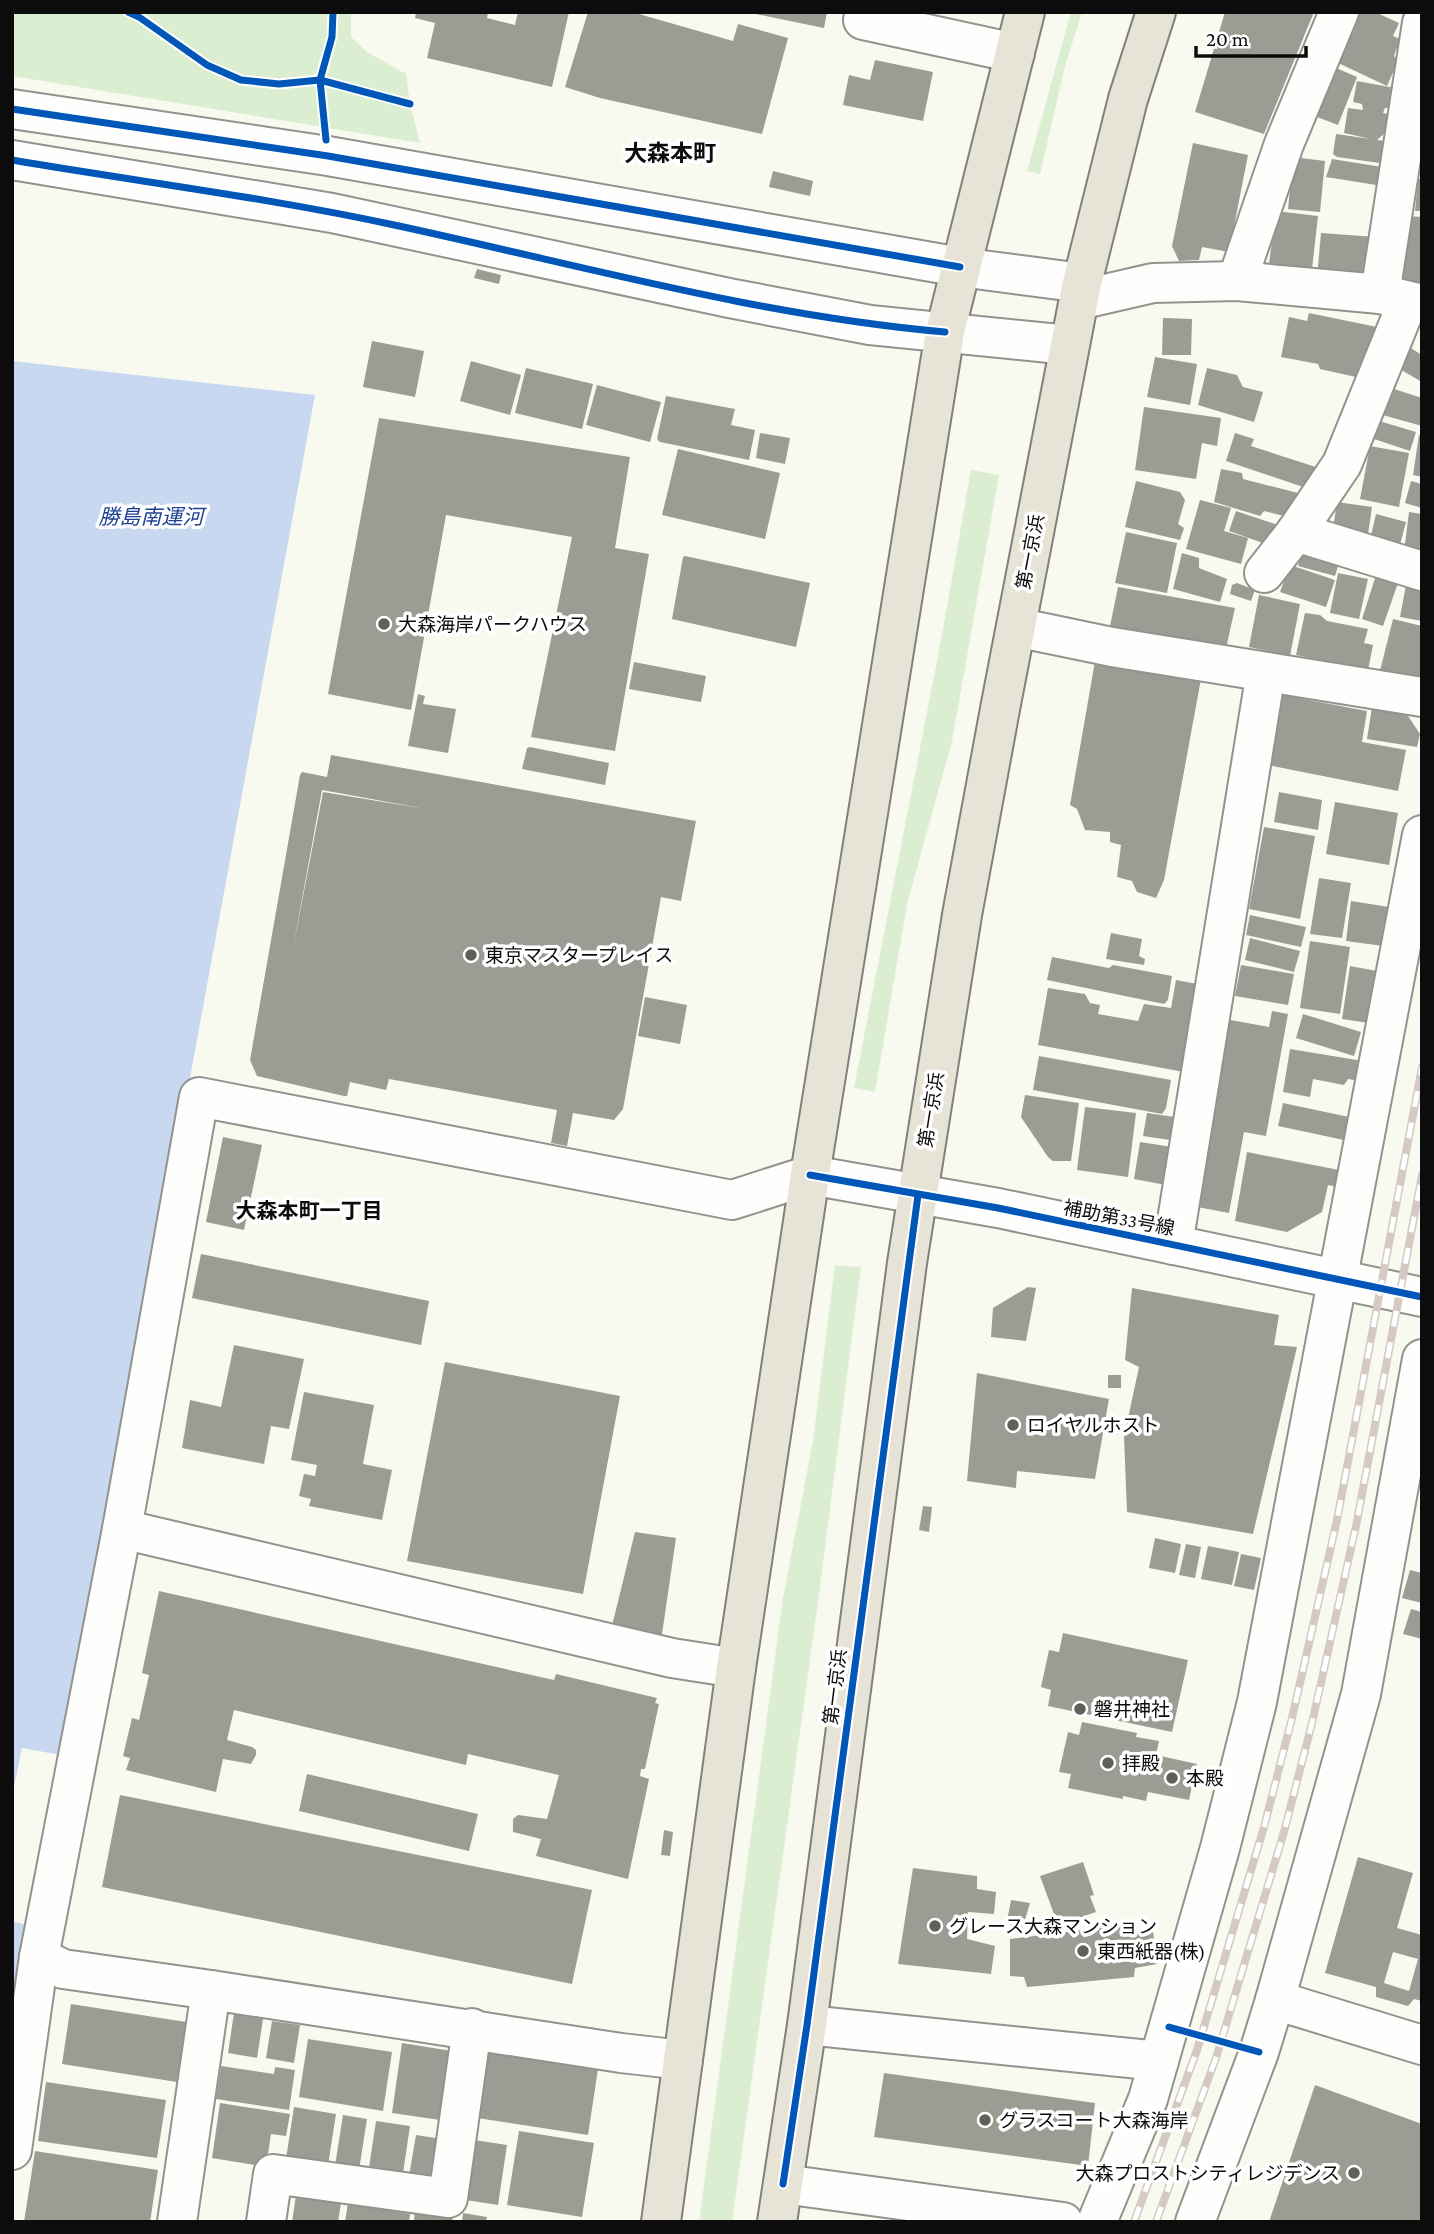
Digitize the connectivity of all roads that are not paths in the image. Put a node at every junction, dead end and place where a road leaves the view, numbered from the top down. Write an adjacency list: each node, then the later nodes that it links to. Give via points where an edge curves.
1 (1025, 12): 6 (highway)
2 (1156, 12): 11 (highway, 第一京浜, via 1128,99)
3 (1339, 12): 10 (street, via 1284,144)
4 (863, 20): 6 (street)
5 (1422, 23): 12 (street)
6 (1015, 53): 9 (highway)
7 (12, 109): 9 (street, via 328,156)
8 (12, 160): 13 (street, via 370,220 870,326)
9 (960, 267): 11 (street); 13 (highway)
10 (1237, 281): 11 (street, via 1153,283); 12 (street)
11 (1081, 292): 14 (highway, 第一京浜)
12 (1403, 300): 15 (street, via 1342,464)
13 (945, 332): 14 (street); 22 (highway)
14 (1069, 345): 18 (highway, 第一京浜)
15 (1296, 532): 16 (street); 17 (street)
16 (1422, 571)
17 (1264, 573)
18 (1016, 628): 19 (street); 23 (highway, 第一京浜, via 962,915)
19 (1266, 672): 20 (street); 24 (street)
20 (1422, 697)
21 (1422, 835): 25 (street)
22 (810, 1175): 23 (street, 補助第33号線); 28 (street, via 732,1200 199,1097); 29 (highway)
23 (918, 1195): 24 (street, 補助第33号線); 33 (highway, 第一京浜)
24 (1173, 1245): 25 (street, 補助第33号線)
25 (1338, 1278): 26 (street, 補助第33号線); 37 (street, via 1257,1702)
26 (1422, 1297)
27 (1422, 1359): 32 (street, via 1361,1694)
28 (122, 1529): 29 (street, via 672,1658); 30 (street)
29 (736, 1668): 36 (highway)
30 (39, 1957): 31 (street, via 63,1969); 38 (street)
31 (211, 1990): 34 (street); 40 (street)
32 (1275, 2000): 35 (street); 46 (street)
33 (807, 2025): 37 (street); 39 (highway, 第一京浜)
34 (472, 2028): 36 (street); 41 (street, via 447,2198 273,2174)
35 (1422, 2045)
36 (683, 2060): 42 (highway)
37 (1159, 2062): 45 (street)
38 (12, 2150)
39 (783, 2184): 43 (highway, 第一京浜); 44 (street)
40 (177, 2222)
41 (266, 2222)
42 (661, 2222)
43 (778, 2222)
44 (1063, 2222)
45 (1097, 2222)
46 (1195, 2222)

